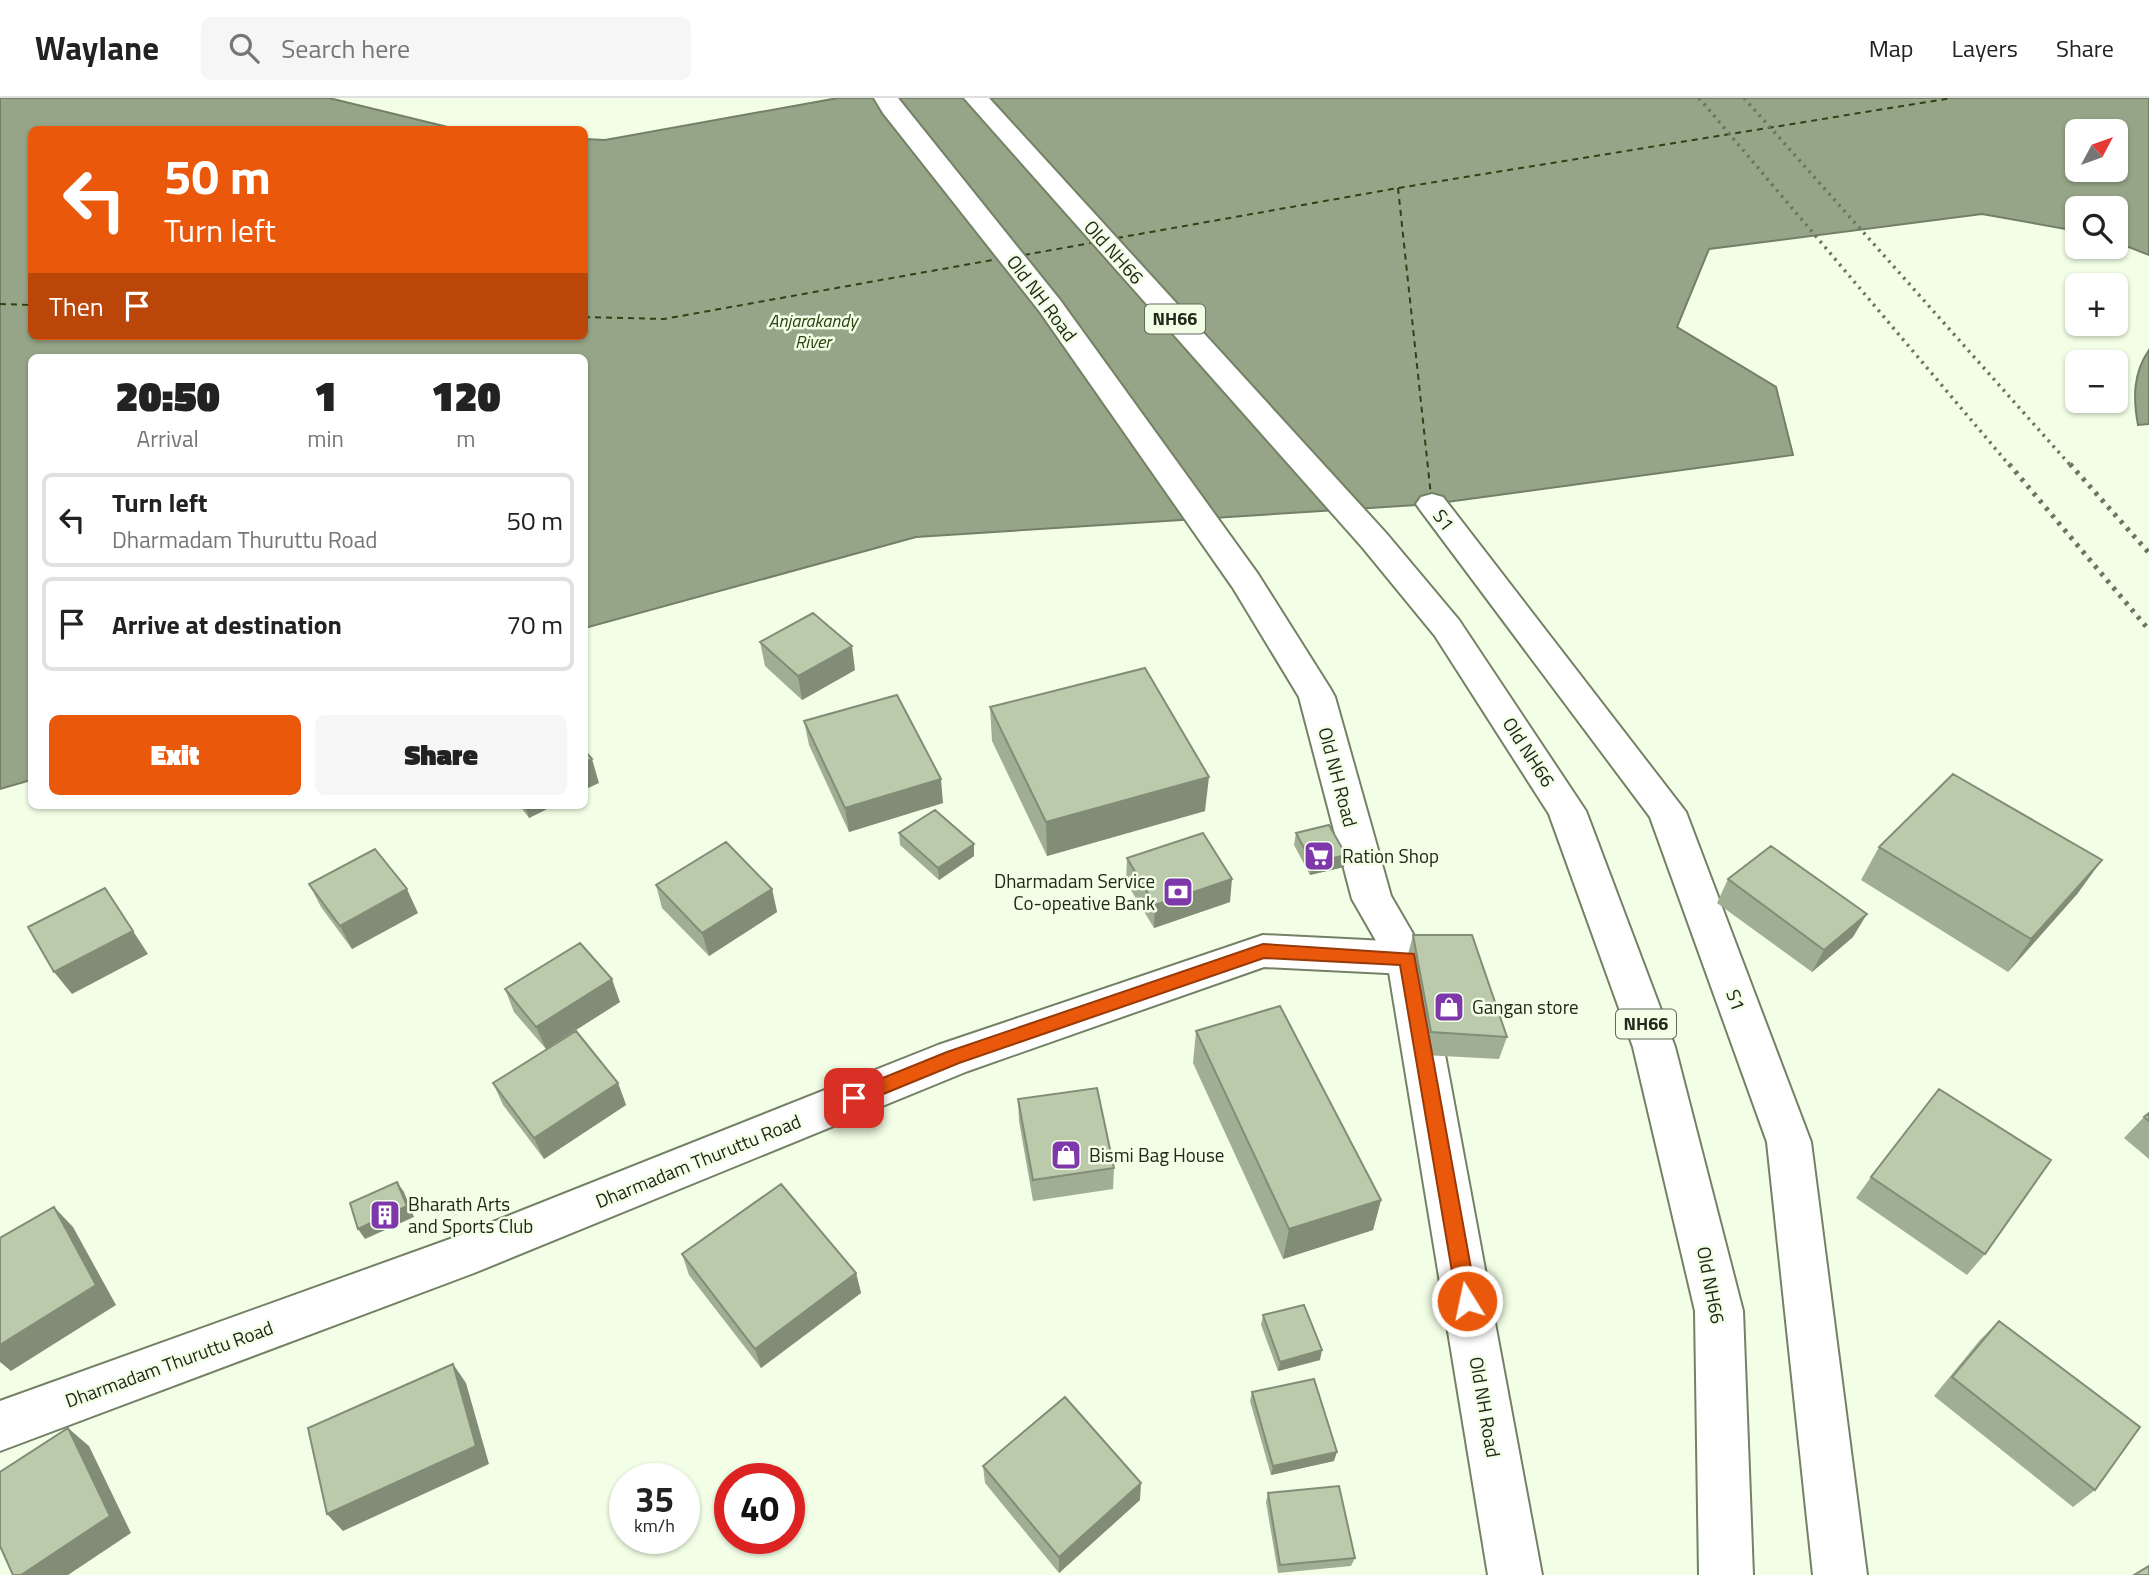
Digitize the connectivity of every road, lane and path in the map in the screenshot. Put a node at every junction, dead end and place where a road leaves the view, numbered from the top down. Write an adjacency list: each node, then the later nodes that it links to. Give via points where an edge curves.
1 (886, 98): 4 (main road, Old NH Road, via 1050,306 1246,582 1317,697 1372,899)
2 (976, 98): 7 (main road, Old NH66 / NH66, via 1374,540 1447,628 1567,811 1654,1048 1720,1311)
3 (1432, 504): 8 (main road, S1, via 1667,812 1789,1142)
4 (1408, 958): 5 (main road, Dharmadam Thuruttu Road, via 1263,951 953,1058 457,1258); 6 (main road, Old NH Road)
5 (0, 1426)
6 (1515, 1575)
7 (1727, 1575)
8 (1840, 1575)

